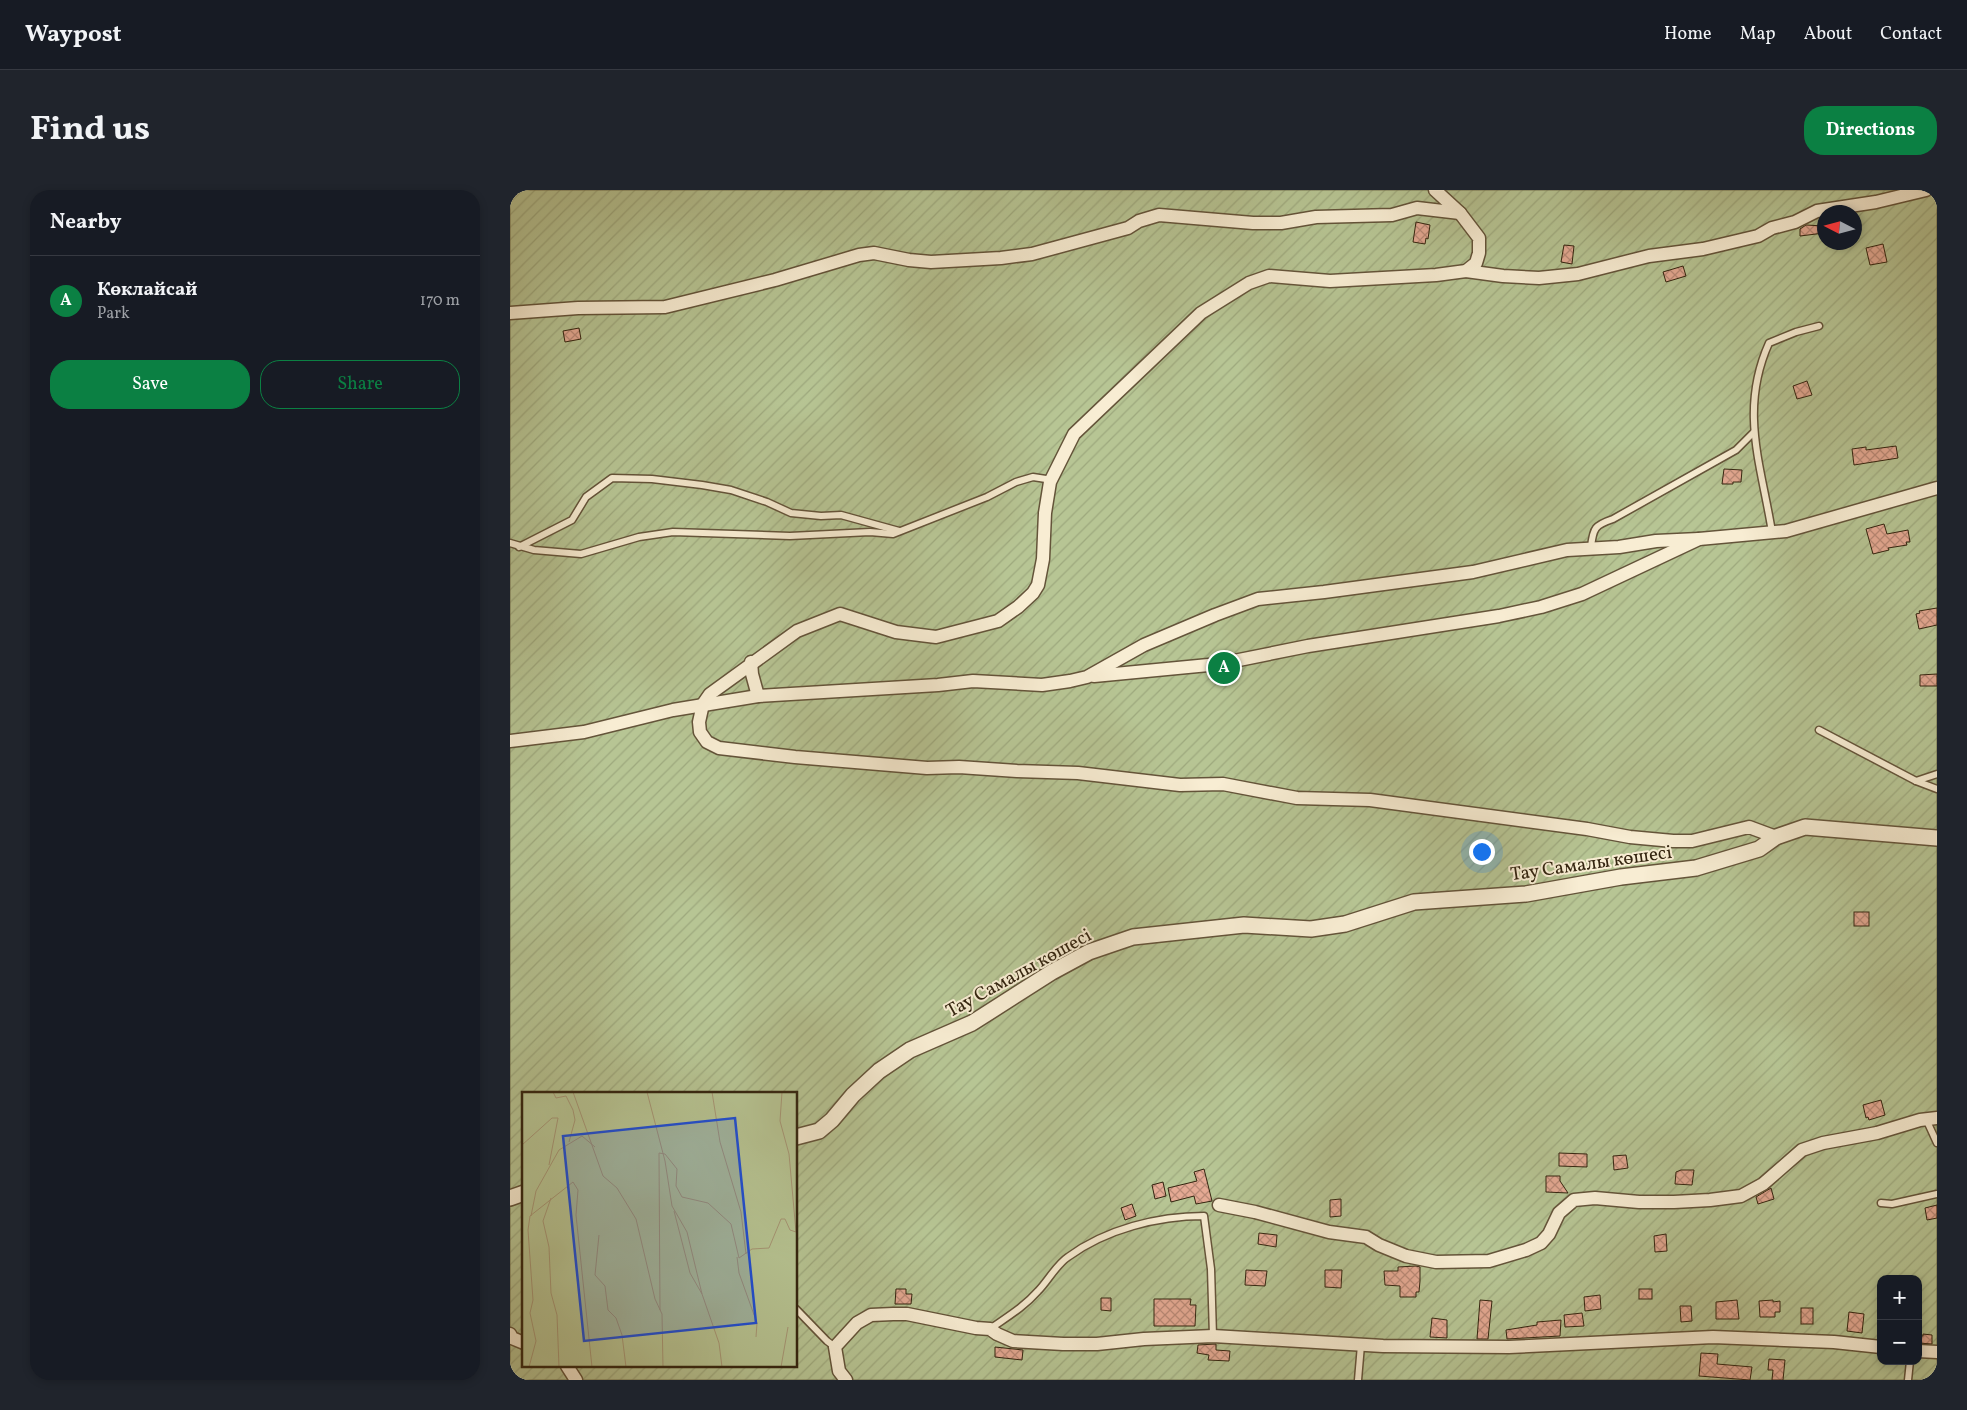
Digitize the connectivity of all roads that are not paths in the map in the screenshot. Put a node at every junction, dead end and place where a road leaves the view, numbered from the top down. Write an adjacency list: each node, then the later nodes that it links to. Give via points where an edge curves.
1 (1435, 190): 3 (street)
2 (1926, 190): 4 (street, via 1817,211 1758,236 1703,249 1648,256 1578,274 1539,278)
3 (1460, 213): 4 (street, via 1479,238 1476,263); 5 (street, via 1417,208 1392,215 1316,217 1281,223 1159,215 1128,228 1032,254 931,262 859,255 665,307)
4 (1466, 271): 8 (street, via 1330,281 1269,276 1249,283 1201,313 1074,434)
5 (510, 313)
6 (1819, 326): 7 (lane, via 1769,343 1755,385)
7 (1754, 432): 11 (lane); 15 (lane, via 1736,450 1599,524 1592,533)
8 (1050, 482): 10 (lane, via 1033,477 1016,482 987,497); 16 (street, via 1038,585 1018,607 998,620 936,637 896,632 840,614 797,631)
9 (1937, 488): 11 (street, via 1786,531)
10 (899, 531): 14 (lane, via 893,534 790,536 673,532 639,537 581,554); 14 (lane, via 841,515 791,512 730,490 652,479 612,478 586,497 572,520)
11 (1772, 532): 12 (street)
12 (1699, 540): 15 (street); 17 (street, via 1582,594 1541,607 1220,664)
13 (510, 544): 14 (lane)
14 (519, 547)
15 (1591, 548): 17 (street, via 1567,550 1473,572 1258,599 1144,645)
16 (751, 662): 18 (street); 19 (street, via 720,685)
17 (1087, 677): 18 (street, via 1042,685 973,681)
18 (758, 696): 19 (street)
19 (703, 704): 21 (street, via 584,732); 25 (street, via 700,732 707,742 719,748 927,768 1078,773 1180,785 1223,784 1297,798 1370,800 1673,841 1692,841 1749,827)
20 (1819, 730): 23 (lane)
21 (510, 741)
22 (1937, 774): 23 (lane)
23 (1916, 781): 24 (lane)
24 (1937, 789)
25 (1776, 837): 26 (street, Тау Самалы көшесі, via 1805,827); 28 (street, Тау Самалы көшесі, via 1758,849 1696,868 1526,894 1414,902 1345,924 1311,929 1244,925 1134,936 1089,952 972,1023 910,1050 852,1095 819,1131)
26 (1937, 838)
27 (1932, 1118): 29 (lane); 34 (street, via 1802,1150 1763,1184 1741,1196 1674,1202 1574,1200 1559,1213 1541,1243 1489,1261 1428,1261 1406,1256 1366,1237 1329,1232)
28 (798, 1136)
29 (1937, 1143)
30 (522, 1194): 32 (street)
31 (1937, 1194): 33 (lane, via 1892,1204)
32 (510, 1198)
33 (1881, 1203)
34 (1219, 1205)
35 (798, 1311): 41 (lane)
36 (990, 1329): 38 (street, via 1014,1341 1063,1344); 38 (lane, via 1022,1307 1067,1257 1097,1240 1144,1223 1179,1216 1204,1216 1212,1269); 41 (street, via 907,1314 871,1315 857,1323)
37 (510, 1334): 39 (street)
38 (1213, 1336): 40 (street)
39 (522, 1342)
40 (1361, 1345): 42 (street, via 1509,1347 1713,1337); 49 (lane)
41 (835, 1347): 48 (street, via 839,1371)
42 (1877, 1347)
43 (1922, 1351): 44 (street)
44 (1937, 1352)
45 (1910, 1365): 50 (lane)
46 (568, 1368): 47 (street)
47 (576, 1380)
48 (846, 1380)
49 (1358, 1380)
50 (1908, 1380)

